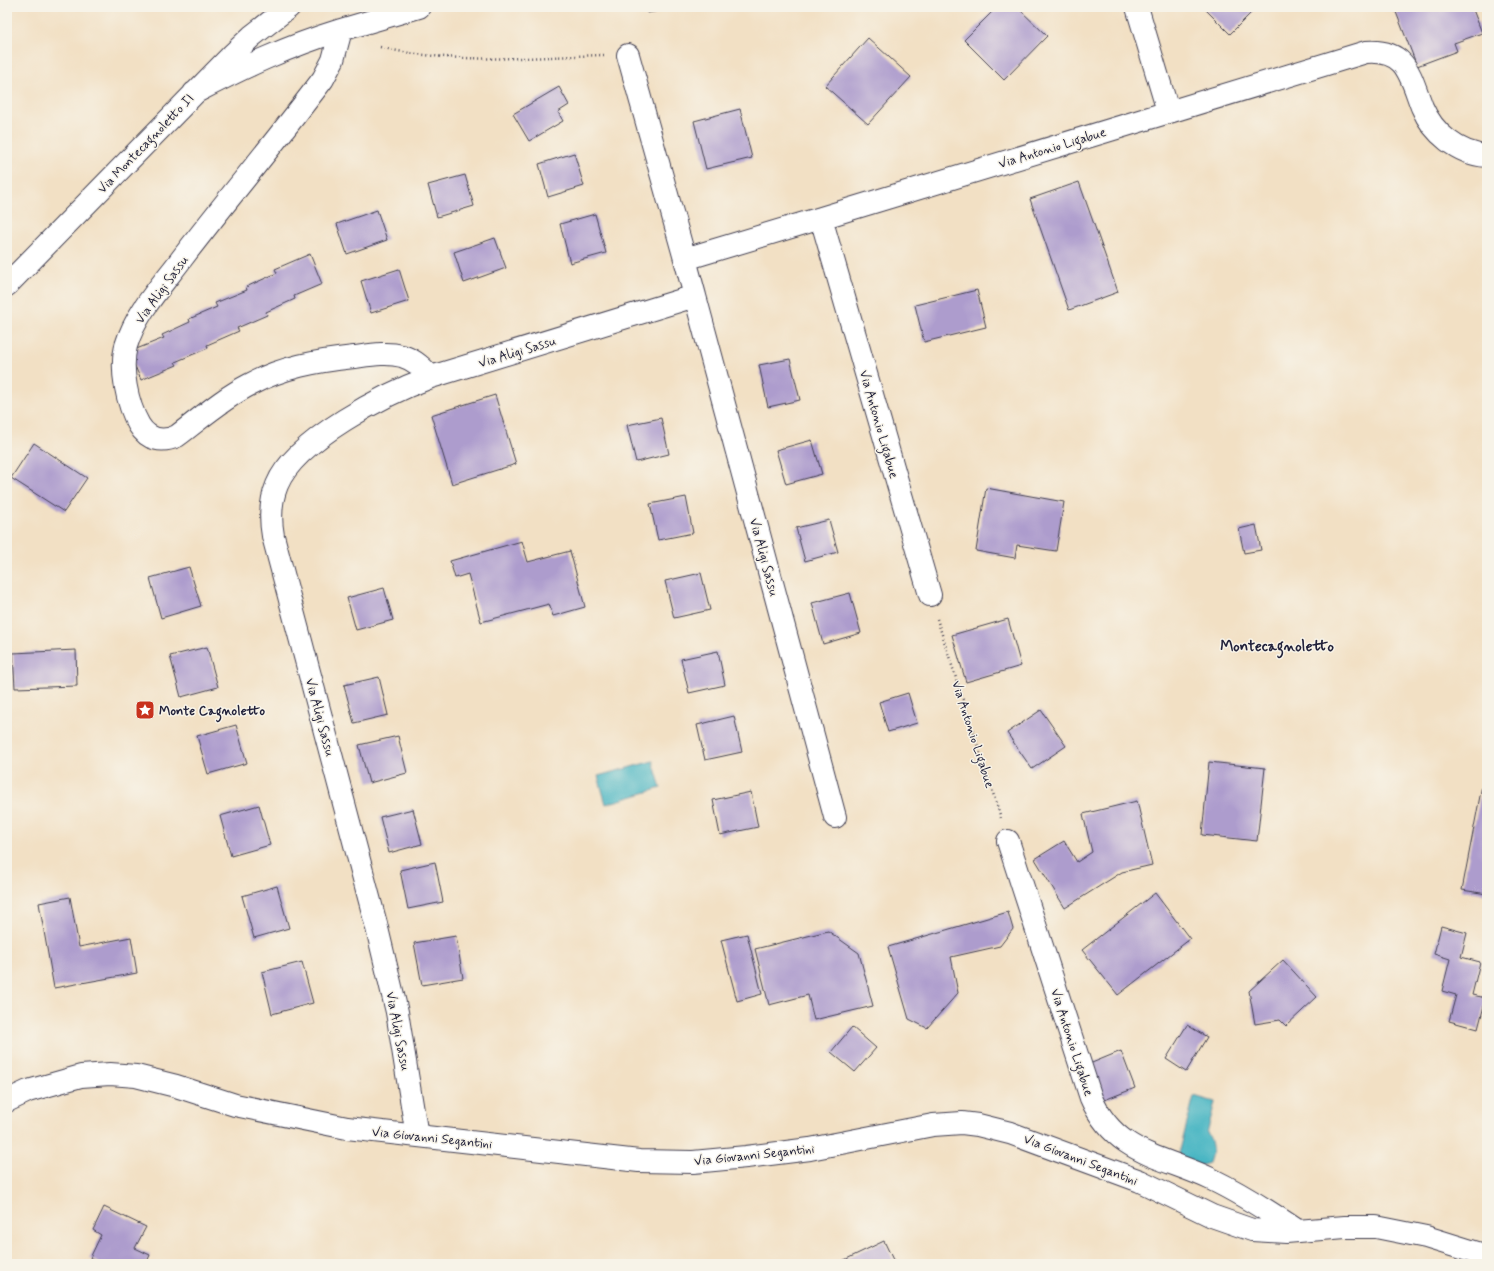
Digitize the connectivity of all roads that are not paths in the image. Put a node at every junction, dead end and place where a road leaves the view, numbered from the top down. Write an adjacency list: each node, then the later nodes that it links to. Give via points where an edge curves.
1 (289, 7): 6 (street, Via Montecagnoletto II, via 252,36)
2 (418, 7): 4 (street)
3 (1137, 7): 7 (street)
4 (340, 30): 6 (street, via 269,55); 13 (street, Via Aligi Sassu, via 333,60 323,79 196,240 138,319 124,354 130,403 142,429 150,437 163,440 178,436 223,400 249,384 305,364 376,354 396,355 418,364)
5 (628, 55): 10 (street, Via Aligi Sassu)
6 (194, 93): 11 (street, Via Montecagnoletto II)
7 (1168, 111): 8 (street, Via Antonio Ligabue, via 1359,54 1385,52 1396,57 1408,69 1423,108 1438,131 1456,147 1468,153); 9 (street, Via Antonio Ligabue)
8 (1487, 156)
9 (821, 218): 10 (street); 14 (street, Via Antonio Ligabue)
10 (685, 259): 12 (street, Via Aligi Sassu)
11 (7, 285)
12 (695, 296): 13 (street, Via Aligi Sassu); 15 (street, Via Aligi Sassu)
13 (431, 377): 18 (street, Via Aligi Sassu, via 362,410 316,441 283,475 275,492 271,512 276,550 388,971)
14 (930, 596)
15 (834, 818)
16 (1008, 841): 19 (street, Via Antonio Ligabue, via 1092,1098 1109,1128 1127,1144 1211,1179)
17 (7, 1101): 18 (street, Via Giovanni Segantini, via 28,1091 81,1076 136,1076 235,1105 280,1115 347,1128)
18 (417, 1136): 19 (street, Via Giovanni Segantini, via 607,1159 693,1162 802,1150 933,1125 962,1123 1010,1133 1140,1181 1212,1216 1241,1227 1263,1231)
19 (1298, 1231): 20 (street, Via Giovanni Segantini, via 1376,1227 1426,1237)
20 (1487, 1256)

